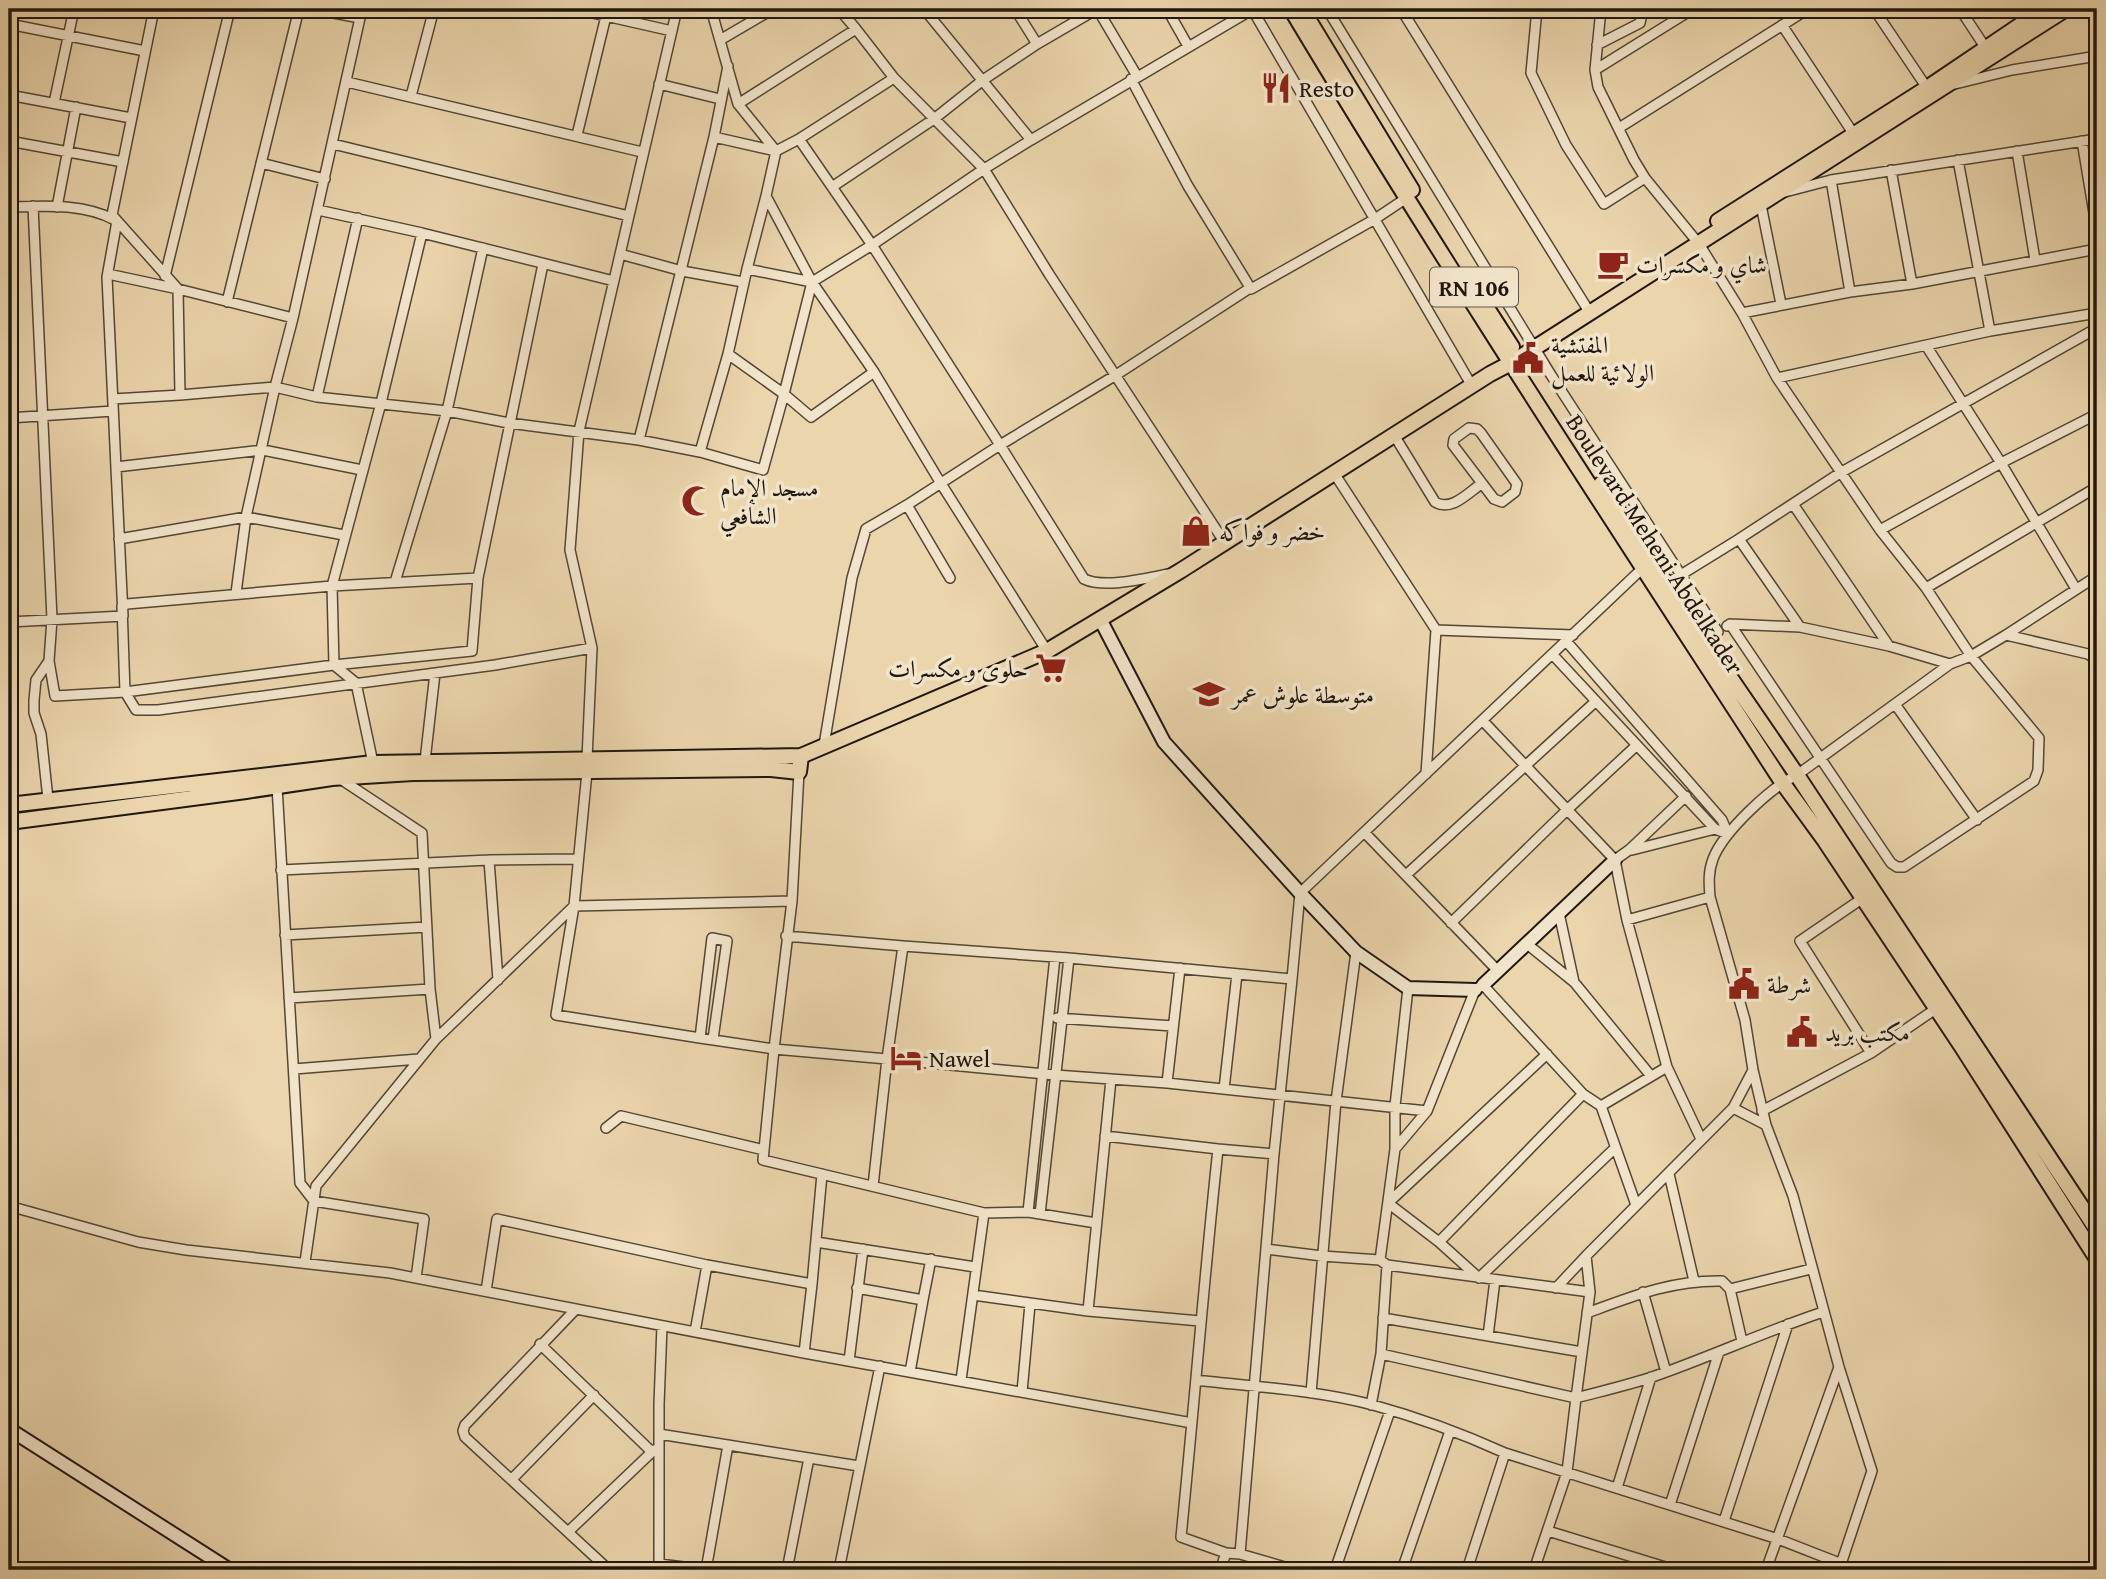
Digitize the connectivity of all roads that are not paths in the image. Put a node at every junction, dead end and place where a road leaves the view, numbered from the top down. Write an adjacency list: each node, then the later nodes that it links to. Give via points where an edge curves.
1 (74, 9): 36 (street)
2 (154, 9): 42 (street)
3 (230, 9): 109 (street)
4 (299, 9): 77 (street)
5 (313, 9): 30 (street)
6 (434, 9): 54 (street)
7 (575, 9): 31 (street)
8 (677, 9): 35 (street)
9 (711, 9): 37 (street)
10 (773, 9): 37 (street)
11 (839, 9): 34 (street)
12 (924, 9): 48 (street)
13 (1015, 9): 38 (street)
14 (1098, 9): 38 (street); 47 (street)
15 (1167, 9): 40 (street)
16 (1252, 9): 40 (street); 95 (street)
17 (1291, 9): 86 (main road, Boulevard Meheni Abdelkader / RN 106)
18 (1302, 9): 128 (main road, Boulevard Meheni Abdelkader / RN 106)
19 (1327, 9): 125 (street)
20 (1401, 9): 119 (street)
21 (1537, 9): 81 (street, via 1531,73 1566,145 1604,204)
22 (1601, 9): 39 (street)
23 (1643, 9): 39 (street, via 1640,23)
24 (1693, 9): 45 (street)
25 (1808, 9): 33 (street)
26 (1874, 9): 52 (street)
27 (1959, 9): 41 (street)
28 (2043, 9): 41 (main road)
29 (2066, 9): 51 (main road)
30 (361, 13): 49 (street)
31 (607, 16): 35 (street); 63 (street)
32 (9, 24): 36 (street)
33 (1782, 25): 61 (street); 62 (street)
34 (856, 29): 46 (street); 57 (street)
35 (672, 31): 50 (street)
36 (69, 35): 42 (street); 56 (street)
37 (720, 40): 44 (street)
38 (1037, 44): 48 (street)
39 (1597, 45): 45 (street)
40 (1188, 46): 47 (street)
41 (1985, 47): 52 (main road)
42 (145, 51): 59 (street)
43 (2097, 56): 51 (street)
44 (728, 66): 55 (street); 57 (street)
45 (1595, 70): 61 (street, via 1598,87)
46 (894, 78): 60 (street); 65 (street)
47 (1134, 78): 68 (street); 114 (street, via 1188,186)
48 (982, 80): 60 (street); 68 (street)
49 (347, 82): 54 (street); 70 (street)
50 (659, 84): 55 (street); 74 (street)
51 (1947, 86): 84 (main road)
52 (1927, 88): 62 (main road)
53 (9, 94): 56 (street)
54 (411, 96): 63 (street)
55 (720, 99): 64 (street)
56 (54, 103): 58 (street)
57 (738, 104): 72 (street)
58 (76, 107): 59 (street); 71 (street)
59 (131, 118): 76 (street)
60 (934, 119): 78 (street); 83 (street)
61 (1619, 128): 81 (street)
62 (1853, 133): 98 (main road)
63 (577, 135): 74 (street)
64 (714, 138): 72 (street); 106 (street)
65 (799, 139): 72 (street); 83 (street)
66 (2097, 139): 69 (street)
67 (9, 141): 71 (street)
68 (1031, 141): 78 (street)
69 (2082, 141): 73 (street); 96 (street)
70 (333, 144): 80 (street); 92 (street)
71 (69, 151): 76 (street); 90 (street)
72 (776, 151): 85 (street)
73 (2017, 151): 75 (street); 103 (street)
74 (642, 152): 92 (street)
75 (1958, 160): 79 (street); 107 (street)
76 (123, 162): 93 (street)
77 (261, 163): 80 (street); 117 (street)
78 (984, 169): 99 (street); 130 (street)
79 (1891, 170): 82 (street); 113 (street)
80 (325, 178): 91 (street)
81 (1645, 178): 98 (street)
82 (1831, 180): 84 (street); 116 (street)
83 (832, 187): 99 (street)
84 (1778, 194): 87 (main road)
85 (766, 196): 105 (street); 112 (street)
86 (1408, 197): 95 (street); 128 (main road, Boulevard Meheni Abdelkader / RN 106)
87 (1761, 205): 98 (main road); 118 (street)
88 (33, 206): 89 (street); 90 (street); 142 (street)
89 (9, 207)
90 (58, 207): 93 (street, via 98,211)
91 (318, 210): 94 (street); 122 (street)
92 (629, 216): 102 (street)
93 (114, 218): 108 (street); 109 (street)
94 (358, 218): 97 (street); 136 (street)
95 (1375, 219): 114 (street); 132 (street)
96 (2097, 231)
97 (422, 233): 100 (street); 138 (street)
98 (1697, 240): 119 (main road); 120 (street)
99 (872, 245): 112 (street); 149 (street)
100 (483, 248): 104 (street); 141 (street)
101 (2097, 249): 103 (street)
102 (620, 254): 106 (street); 110 (street)
103 (2035, 260): 107 (street)
104 (543, 264): 110 (street); 145 (street)
105 (747, 269): 111 (street); 112 (street)
106 (682, 271): 111 (street); 148 (street)
107 (1977, 271): 113 (street); 124 (street)
108 (108, 274): 115 (street); 137 (street)
109 (165, 276): 115 (street)
110 (614, 281): 146 (street)
111 (743, 282): 127 (street)
112 (812, 282): 129 (street); 135 (street)
113 (1912, 284): 116 (street)
114 (1250, 288): 130 (street)
115 (178, 289): 117 (street); 134 (street)
116 (1850, 292): 118 (street)
117 (227, 302): 122 (street)
118 (1781, 304): 120 (street)
119 (1587, 309): 125 (main road)
120 (1742, 313): 131 (street)
121 (2097, 313): 124 (street)
122 (293, 318): 133 (street)
123 (2097, 328): 139 (street)
124 (1990, 331): 126 (street)
125 (1532, 344): 128 (main road); 171 (street)
126 (1927, 347): 131 (street); 139 (street)
127 (728, 354): 135 (street); 151 (street)
128 (1513, 357): 132 (main road); 169 (main road, Boulevard Meheni Abdelkader / RN 106)
129 (874, 372): 135 (street, via 811,417); 157 (street)
130 (1116, 375): 149 (street); 168 (street)
131 (1777, 378): 155 (street)
132 (1472, 386): 147 (main road)
133 (275, 387): 134 (street); 136 (street); 150 (street)
134 (180, 394): 137 (street)
135 (784, 394): 151 (street, via 763,470)
136 (317, 397): 138 (street)
137 (113, 399): 140 (street)
138 (381, 404): 141 (street); 154 (street)
139 (1962, 405): 152 (street); 155 (street)
140 (113, 411): 142 (street); 153 (street)
141 (447, 411): 145 (street); 175 (street)
142 (43, 414): 144 (street); 182 (street)
143 (2097, 414): 152 (street)
144 (9, 418)
145 (509, 424): 146 (street); 173 (street)
146 (579, 431): 148 (street); 193 (street, via 570,550)
147 (1394, 435): 156 (main road); 158 (street, via 1435,502 1442,506)
148 (639, 440): 151 (street)
149 (1000, 445): 157 (street); 170 (street, via 1084,579 1095,583 1135,580)
150 (263, 450): 153 (street); 154 (street); 162 (street)
151 (701, 452)
152 (2001, 463): 163 (street); 164 (street)
153 (116, 467): 166 (street)
154 (362, 470): 165 (street)
155 (1840, 472): 160 (street); 164 (street)
156 (1335, 473): 168 (main road); 187 (street)
157 (940, 482): 161 (street); 195 (street)
158 (1481, 484): 158 (street, via 1453,445 1469,428 1481,433 1517,488 1502,502)
159 (2097, 487): 163 (street)
160 (1793, 504): 167 (street); 192 (street)
161 (907, 505): 174 (street); 209 (street, via 866,529 852,578)
162 (246, 517): 165 (street); 166 (street); 180 (street)
163 (2036, 522): 178 (street); 179 (street)
164 (1880, 530): 178 (street)
165 (344, 535): 177 (street)
166 (119, 539): 181 (street)
167 (1739, 540): 171 (street); 186 (street)
168 (1225, 543): 170 (main road)
169 (1647, 564): 176 (main road); 190 (street); 221 (main road, Boulevard Meheni Abdelkader / RN 106)
170 (1180, 571): 183 (main road)
171 (1682, 575): 176 (street); 188 (street)
172 (2097, 576): 179 (street)
173 (478, 578): 175 (street); 194 (street)
174 (950, 578)
175 (395, 582): 177 (street)
176 (1666, 584): 191 (main road)
177 (332, 586): 180 (street); 201 (street)
178 (1926, 588): 197 (street)
179 (2076, 589): 189 (street)
180 (236, 593): 181 (street, via 127,604 122,606)
181 (123, 616): 182 (street); 205 (street)
182 (52, 619): 184 (street); 199 (street)
183 (1100, 619): 195 (main road); 239 (street, via 1164,742)
184 (9, 622)
185 (1730, 624): 186 (street); 188 (street); 212 (street)
186 (1800, 627): 192 (street)
187 (1436, 630): 190 (street); 218 (street)
188 (1718, 632): 191 (street)
189 (2006, 635): 197 (street); 198 (street)
190 (1569, 638): 196 (street); 231 (street, via 1722,820)
191 (1704, 640): 219 (main road)
192 (1889, 646): 200 (street)
193 (592, 648): 202 (street); 216 (street)
194 (472, 651): 201 (street); 202 (street)
195 (1047, 651): 209 (main road)
196 (1553, 655): 206 (street); 208 (street)
197 (1970, 656): 200 (street); 227 (street, via 2039,738 2040,748 2034,781)
198 (2097, 660)
199 (49, 661): 205 (street, via 55,696); 224 (street, via 37,680 34,700)
200 (1950, 664): 207 (street)
201 (334, 665): 204 (street); 205 (street)
202 (471, 668): 203 (street)
203 (435, 673): 204 (street); 213 (street)
204 (355, 682): 205 (street, via 158,710 136,710); 214 (street)
205 (125, 692)
206 (1595, 702): 210 (street); 215 (street)
207 (1895, 704): 212 (street); 227 (street)
208 (1483, 721): 215 (street); 218 (street)
209 (824, 745): 211 (main road)
210 (1637, 745): 223 (street); 226 (street)
211 (802, 756): 216 (main road); 217 (main road)
212 (1821, 757): 219 (street); 227 (street, via 1896,867 1903,867)
213 (425, 761): 214 (main road); 216 (main road)
214 (373, 763): 224 (main road)
215 (1526, 763): 226 (street); 238 (street)
216 (587, 765): 217 (main road); 220 (main road); 233 (street)
217 (799, 772): 242 (street)
218 (1426, 774): 230 (street)
219 (1797, 775): 221 (street); 314 (main road)
220 (338, 777): 222 (main road); 236 (street, via 422,833)
221 (1782, 782): 231 (street); 241 (main road, RN 106)
222 (277, 786): 228 (main road); 237 (street)
223 (1686, 796): 229 (street); 232 (street)
224 (48, 799): 225 (main road)
225 (9, 805)
226 (1567, 809): 235 (street); 246 (street)
227 (1977, 820)
228 (9, 822)
229 (1715, 829): 231 (street); 232 (street)
230 (1365, 833): 238 (street); 239 (street)
231 (1728, 834): 240 (street, via 1708,877)
232 (1629, 850): 235 (street)
233 (578, 859): 234 (street); 243 (street)
234 (489, 860): 236 (street); 259 (street)
235 (1615, 860): 244 (street); 245 (street)
236 (424, 863): 237 (street); 247 (street)
237 (281, 870): 248 (street)
238 (1406, 875): 246 (street)
239 (1300, 893): 252 (street); 258 (street)
240 (1710, 897): 245 (street); 279 (street, via 1745,1020)
241 (1863, 898): 265 (main road, RN 106); 273 (street, via 1800,941)
242 (792, 901): 243 (street); 249 (street)
243 (574, 906): 259 (street); 269 (street, via 556,1015)
244 (1559, 913): 250 (street); 260 (street)
245 (1628, 920): 277 (street)
246 (1451, 923): 256 (street)
247 (427, 927): 248 (street); 263 (street)
248 (285, 935): 264 (street)
249 (786, 936): 251 (street); 272 (street)
250 (1527, 944): 256 (street); 260 (street)
251 (903, 946): 253 (street); 276 (street)
252 (1356, 952): 262 (street); 288 (street)
253 (1055, 957): 254 (street); 266 (street)
254 (1069, 958): 255 (street); 267 (street)
255 (1180, 968): 257 (street); 268 (street)
256 (1498, 971): 261 (street)
257 (1237, 974): 258 (street); 285 (street)
258 (1292, 979): 287 (street)
259 (498, 980): 270 (street)
260 (1574, 982): 282 (street)
261 (1479, 987): 262 (street); 274 (street); 292 (street)
262 (1408, 988): 289 (street)
263 (430, 989): 264 (street); 270 (street)
264 (289, 998): 278 (street)
265 (1937, 1008): 273 (street); 322 (main road, RN 106)
266 (1048, 1018): 267 (street); 280 (street)
267 (1061, 1018): 268 (street); 281 (street)
268 (1173, 1026): 284 (street)
269 (700, 1038): 271 (street); 271 (street, via 712,938 727,940)
270 (436, 1039): 275 (street)
271 (713, 1039): 272 (street)
272 (774, 1049): 276 (street); 301 (street)
273 (1871, 1053): 293 (street)
274 (1547, 1055): 286 (street); 307 (street)
275 (419, 1059): 278 (street); 306 (street, via 316,1185)
276 (887, 1059): 280 (street); 305 (street)
277 (1667, 1067): 282 (street); 297 (street)
278 (294, 1069): 306 (street, via 300,1183)
279 (1753, 1070): 291 (street); 293 (street)
280 (1042, 1074): 281 (street); 310 (street)
281 (1055, 1075): 283 (street); 312 (street)
282 (1651, 1076): 290 (street)
283 (1111, 1079): 284 (street); 296 (street)
284 (1167, 1083): 285 (street)
285 (1224, 1089): 287 (street)
286 (1583, 1094): 290 (street); 316 (street)
287 (1281, 1097): 288 (street); 302 (street)
288 (1336, 1101): 289 (street); 319 (street)
289 (1395, 1106): 292 (street); 300 (street)
290 (1601, 1106): 298 (street)
291 (1732, 1108): 294 (street); 297 (street)
292 (1427, 1111): 300 (street)
293 (1762, 1111): 294 (street)
294 (1766, 1125): 327 (street, via 1793,1196)
295 (606, 1128): 301 (street, via 621,1116)
296 (1105, 1136): 299 (street); 313 (street)
297 (1701, 1139): 304 (street)
298 (1615, 1147): 308 (street); 329 (street)
299 (1217, 1149): 302 (street); 347 (street)
300 (1395, 1149): 307 (street)
301 (764, 1150): 303 (street, via 764,1160)
302 (1274, 1154): 317 (street)
303 (822, 1174): 305 (street); 315 (street)
304 (1669, 1174): 308 (street); 331 (street)
305 (873, 1186): 311 (street)
306 (314, 1201): 323 (street); 328 (street, via 424,1219)
307 (1388, 1203): 316 (street); 324 (street)
308 (1636, 1205): 320 (street)
309 (9, 1206): 323 (street, via 138,1242)
310 (1028, 1212): 311 (street); 312 (street)
311 (984, 1213): 326 (street)
312 (1040, 1214): 313 (street)
313 (1096, 1223): 343 (street)
314 (2097, 1230)
315 (816, 1242): 318 (street); 332 (street)
316 (1438, 1242): 329 (street)
317 (1266, 1249): 319 (street); 366 (street)
318 (863, 1250): 321 (street); 333 (street)
319 (1322, 1256): 324 (street); 368 (street)
320 (1586, 1256): 334 (street); 337 (street)
321 (930, 1259): 326 (street); 340 (street)
322 (2097, 1259)
323 (304, 1262): 328 (street)
324 (1383, 1262): 329 (street); 346 (street)
325 (707, 1265): 332 (street); 336 (street, via 498,1219); 350 (street)
326 (975, 1267): 339 (street)
327 (1811, 1269): 335 (street); 344 (street)
328 (416, 1278): 336 (street)
329 (1479, 1278): 330 (street)
330 (1495, 1280): 334 (street); 351 (street)
331 (1694, 1281): 335 (street, via 1722,1281); 338 (street)
332 (812, 1284): 356 (street)
333 (857, 1288): 340 (street); 358 (street)
334 (1556, 1288): 337 (street)
335 (1730, 1289): 352 (street)
336 (486, 1291): 342 (street)
337 (1590, 1292): 345 (street)
338 (1643, 1292): 345 (street); 362 (street)
339 (973, 1296): 341 (street); 364 (street)
340 (923, 1300): 361 (street)
341 (1030, 1304): 343 (street); 367 (street)
342 (576, 1309): 349 (street); 353 (street)
343 (1088, 1311): 347 (street)
344 (1823, 1312): 348 (street); 360 (street)
345 (1587, 1313): 354 (street)
346 (1383, 1318): 351 (street); 357 (street)
347 (1200, 1321): 365 (street)
348 (1788, 1324): 352 (street); 386 (street)
349 (662, 1326): 350 (street); 376 (street)
350 (695, 1332): 356 (street)
351 (1488, 1336): 354 (street)
352 (1742, 1341): 355 (street)
353 (540, 1344): 369 (street); 383 (street, via 463,1431)
354 (1582, 1352): 370 (street)
355 (1719, 1352): 362 (street); 385 (street)
356 (804, 1353): 358 (street)
357 (1381, 1354): 370 (street); 371 (street)
358 (849, 1362): 359 (street)
359 (880, 1366): 361 (street); 381 (street)
360 (1839, 1367): 389 (street); 394 (street, via 1872,1471)
361 (911, 1372): 364 (street)
362 (1666, 1372): 363 (street)
363 (1651, 1377): 370 (street); 384 (street)
364 (961, 1380): 367 (street)
365 (1196, 1380): 366 (street); 373 (street)
366 (1255, 1387): 368 (street); 391 (street)
367 (1022, 1392): 373 (street)
368 (1311, 1393): 371 (street)
369 (594, 1395): 378 (street); 383 (street)
370 (1576, 1398): 382 (street)
371 (1371, 1405): 372 (street)
372 (1390, 1411): 375 (street); 402 (street)
373 (1192, 1423): 390 (street, via 1181,1537)
374 (9, 1429): 395 (street)
375 (1450, 1431): 379 (street); 403 (street)
376 (659, 1434): 377 (street); 378 (street)
377 (728, 1445): 380 (street); 397 (street)
378 (656, 1449): 387 (street); 392 (street)
379 (1505, 1453): 382 (street); 404 (street)
380 (809, 1458): 381 (street); 398 (street)
381 (859, 1466): 399 (street)
382 (1567, 1472): 384 (street); 388 (street)
383 (513, 1478): 387 (street)
384 (1617, 1488): 385 (street)
385 (1670, 1505): 386 (street)
386 (1724, 1521): 389 (street)
387 (569, 1531): 396 (street)
388 (1548, 1531): 405 (street); 406 (street)
389 (1778, 1539): 394 (street); 407 (street)
390 (1226, 1553): 391 (street); 400 (street)
391 (1240, 1553): 393 (street)
392 (659, 1567): 397 (street)
393 (1277, 1567): 401 (street)
394 (1840, 1567)
395 (230, 1570)
396 (609, 1570)
397 (708, 1570)
398 (787, 1570)
399 (839, 1570)
400 (1220, 1570)
401 (1295, 1570)
402 (1335, 1570)
403 (1402, 1570)
404 (1467, 1570)
405 (1534, 1570)
406 (1675, 1570)
407 (1766, 1570)

